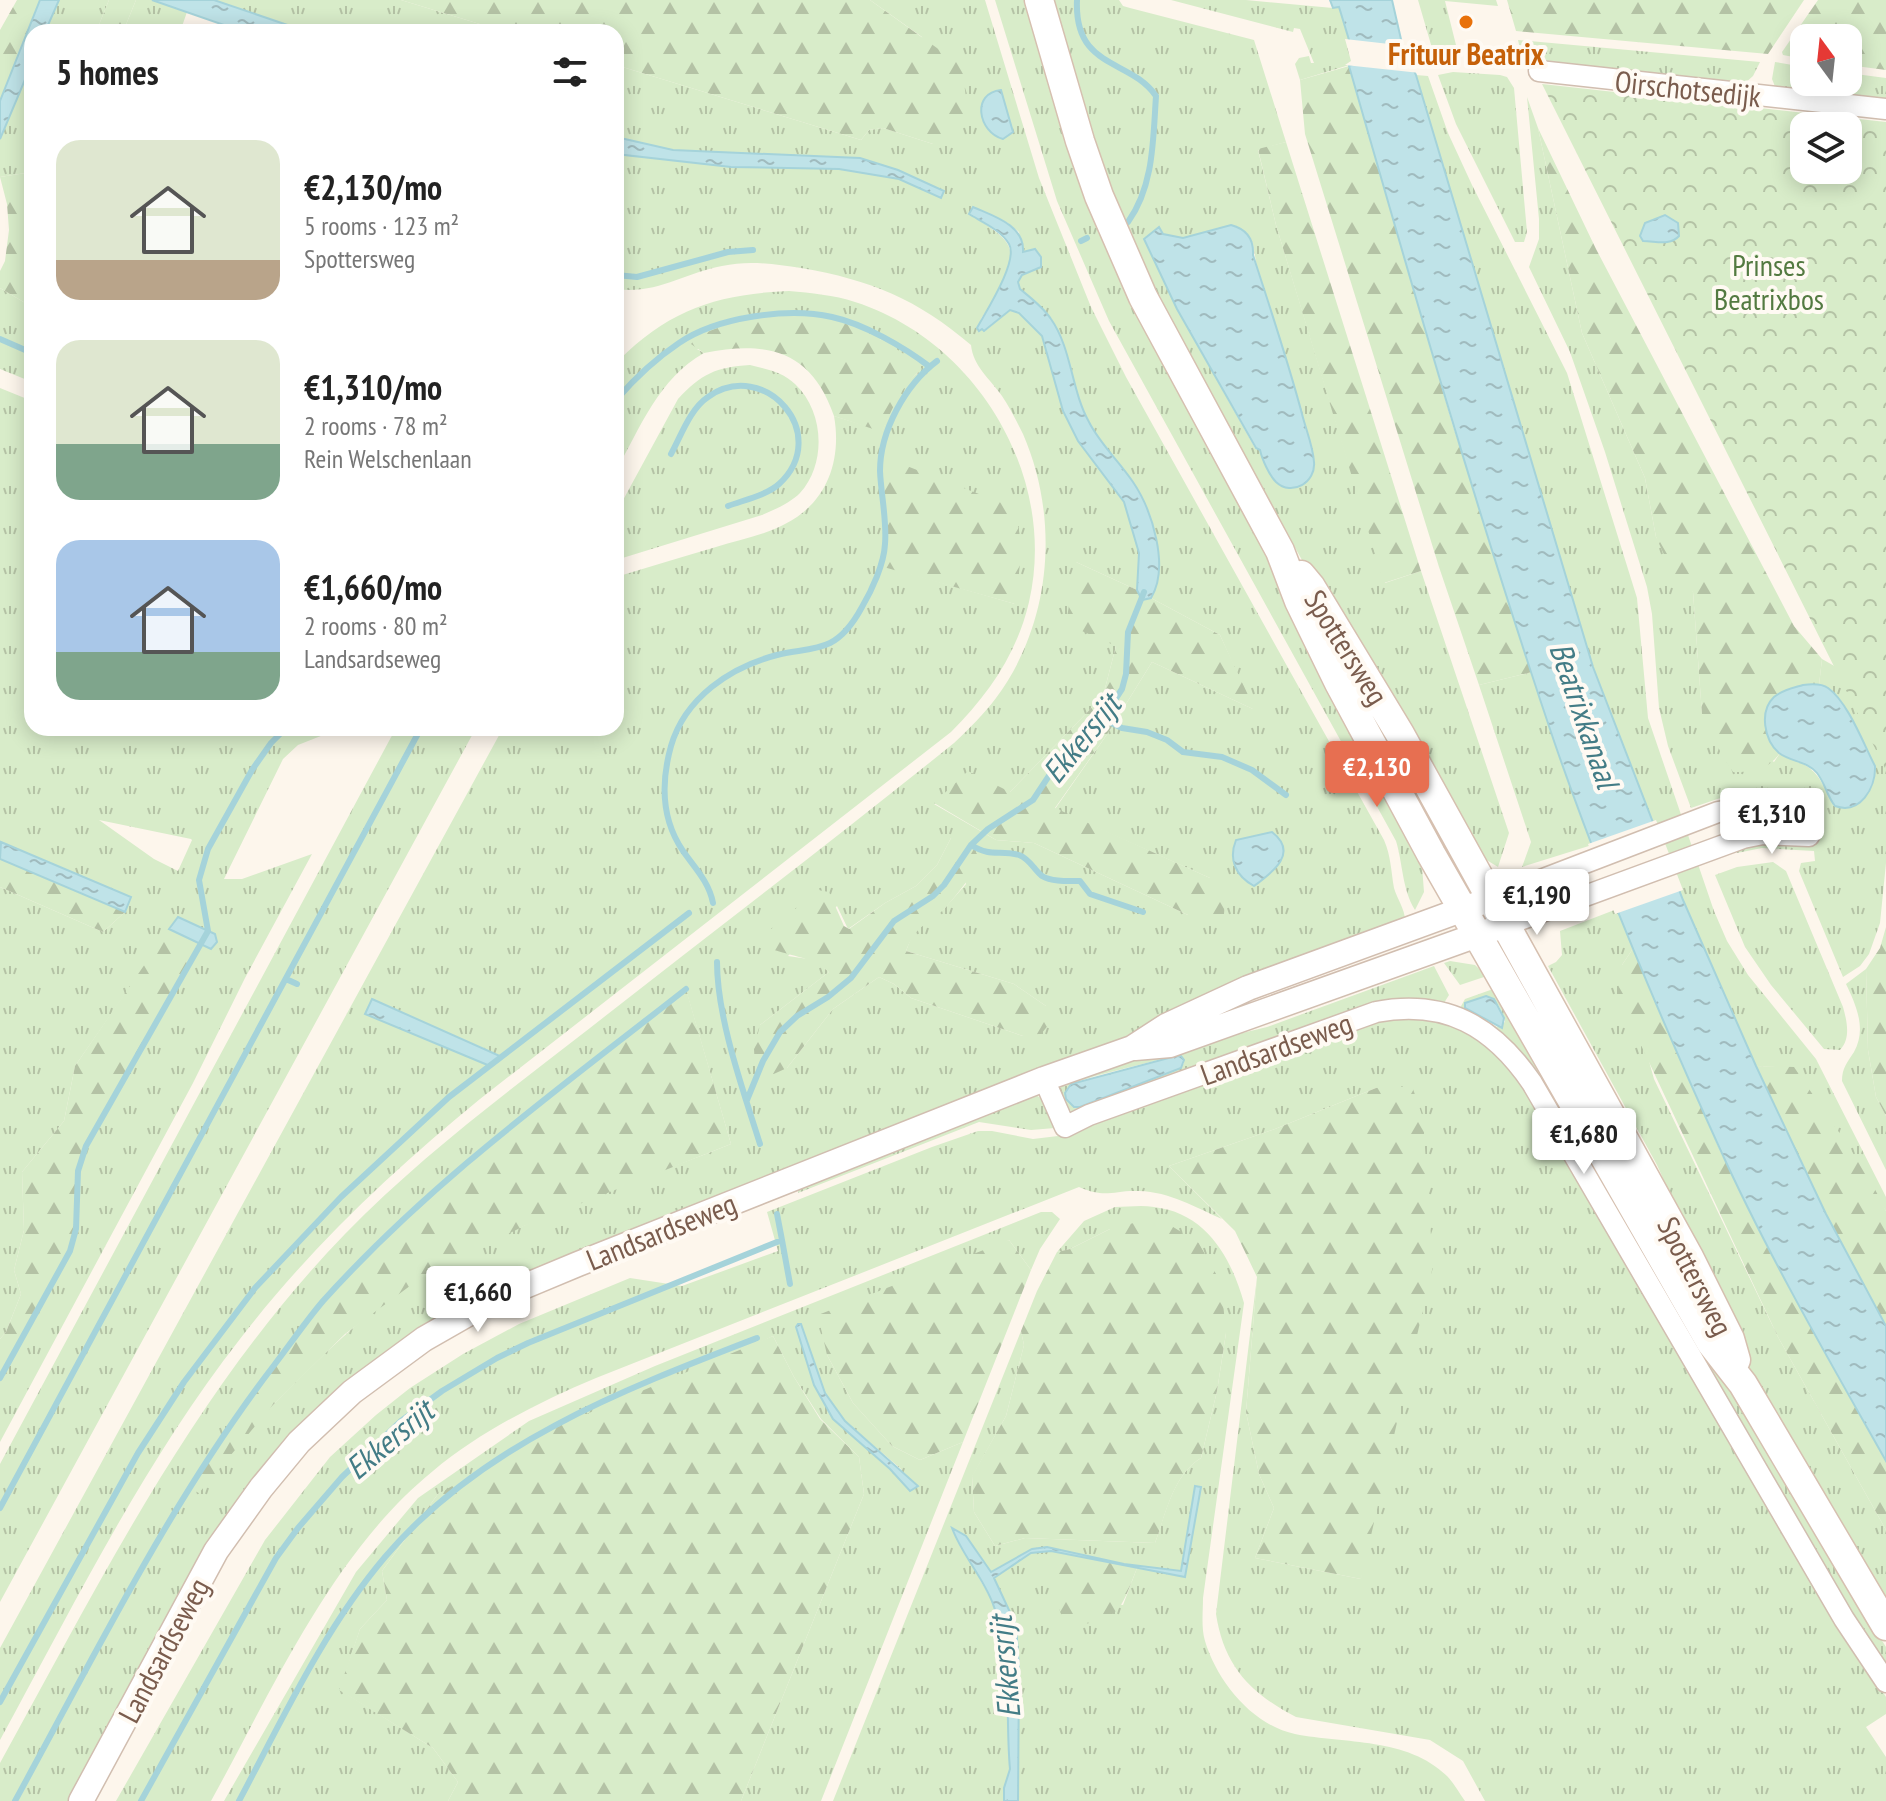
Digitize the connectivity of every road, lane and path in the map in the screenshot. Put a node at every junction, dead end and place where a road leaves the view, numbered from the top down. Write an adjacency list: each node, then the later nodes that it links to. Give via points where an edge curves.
1 (1039, 0): 4 (main road, Spottersweg, via 1080,141 1123,254)
2 (1539, 71): 3 (street, Oirschotsedijk)
3 (1886, 109)
4 (1280, 551): 7 (main road, Spottersweg, via 1311,587 1366,677); 8 (main road, Spottersweg, via 1339,683)
5 (1802, 806): 7 (street, via 1772,803 1718,812)
6 (1809, 836): 9 (street, via 1743,838)
7 (1491, 899): 8 (street, Landsardseweg); 9 (main road, Spottersweg)
8 (1463, 909): 10 (main road, Spottersweg); 12 (street, Landsardseweg, via 1248,988)
9 (1506, 925): 10 (street, Landsardseweg); 14 (main road, Spottersweg, via 1689,1257 1730,1339)
10 (1477, 935): 12 (street, Landsardseweg, via 1170,1045); 14 (main road, Spottersweg, via 1711,1343)
11 (1450, 1016): 13 (street, Landsardseweg, via 1404,1008 1362,1016 1065,1127); 16 (street, Spottersweg, via 1496,1039 1532,1083 1844,1619)
12 (1132, 1048): 13 (street, Landsardseweg)
13 (1044, 1079): 17 (street, Landsardseweg, via 494,1299 424,1339 352,1392 299,1442 216,1551)
14 (1743, 1384): 15 (main road, Spottersweg)
15 (1886, 1626)
16 (1886, 1682)
17 (81, 1801)

